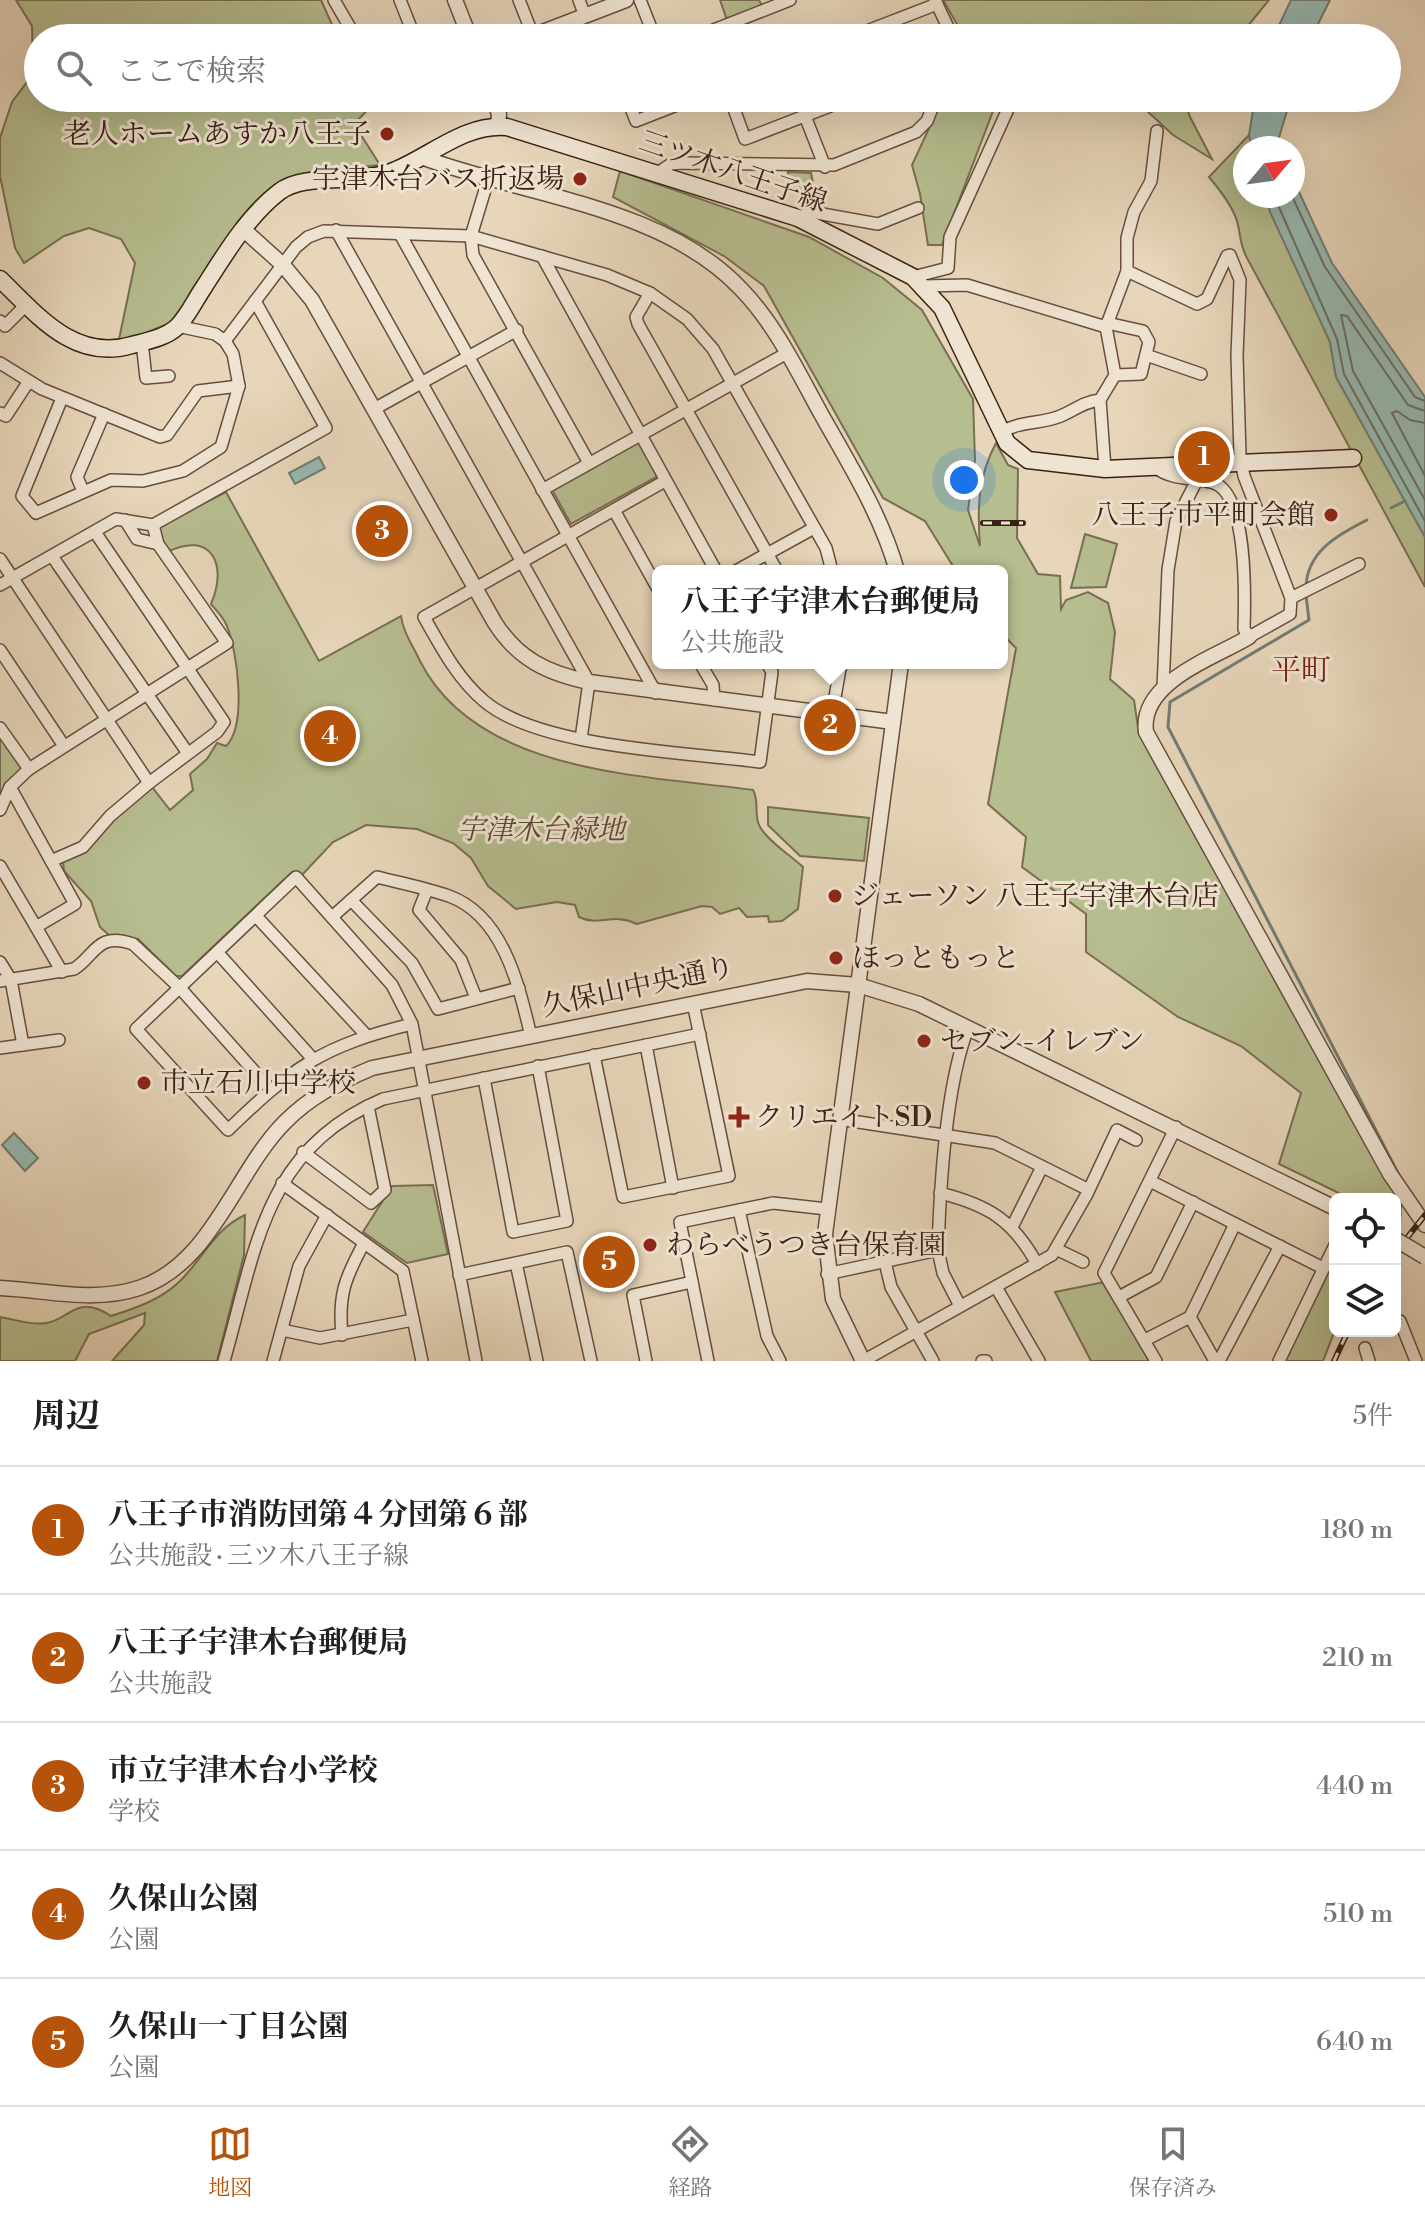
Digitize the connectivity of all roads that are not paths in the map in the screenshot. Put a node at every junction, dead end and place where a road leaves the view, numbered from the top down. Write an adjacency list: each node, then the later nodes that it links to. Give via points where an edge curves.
1 (334, 0): 11 (street)
2 (400, 0): 12 (street)
3 (455, 0): 13 (street)
4 (519, 0): 14 (street)
5 (579, 0): 10 (street)
6 (626, 0): 10 (street)
7 (640, 0): 16 (street)
8 (790, 0): 17 (street)
9 (936, 2): 18 (street); 19 (street)
10 (585, 16): 15 (street)
11 (348, 24)
12 (409, 24)
13 (464, 24)
14 (527, 24)
15 (564, 24)
16 (649, 24)
17 (729, 24)
18 (883, 24)
19 (946, 24)
20 (498, 112): 28 (street)
21 (632, 112): 22 (street, via 636,121)
22 (659, 112)
23 (735, 112): 27 (street, via 745,139)
24 (815, 112): 27 (street)
25 (931, 112): 31 (street, via 916,132)
26 (1007, 112): 44 (street, via 950,237 948,268)
27 (805, 116): 31 (street)
28 (498, 126): 30 (main road, 三ツ木八王子線, via 476,129); 32 (main road, 三ツ木八王子線)
29 (1157, 131): 42 (street, via 1151,181 1127,238)
30 (424, 158): 33 (street); 36 (main road, 三ツ木八王子線, via 374,178 294,184 276,194)
31 (825, 167): 32 (street, via 682,163)
32 (659, 172): 35 (main road, 三ツ木八王子線)
33 (488, 180): 39 (street); 54 (street, via 629,219 683,242 743,290)
34 (918, 208): 35 (street, via 878,224 811,212)
35 (798, 218): 44 (main road, 三ツ木八王子線)
36 (244, 230): 41 (street); 50 (main road, 三ツ木八王子線)
37 (336, 230): 38 (street); 41 (street, via 308,237); 63 (street)
38 (400, 234): 39 (street); 56 (street)
39 (471, 236): 40 (street); 51 (street, via 473,255)
40 (542, 256): 45 (street); 72 (street)
41 (283, 265): 46 (street); 67 (street, via 325,321)
42 (1127, 271): 49 (street); 75 (street, via 1204,304 1227,256 1234,259 1240,280)
43 (0, 279): 47 (main road)
44 (918, 282): 49 (street, via 967,285); 71 (main road, 三ツ木八王子線, via 942,308)
45 (650, 293): 62 (street, via 687,319); 68 (street, via 636,317)
46 (255, 301): 52 (street); 84 (street, via 326,428)
47 (26, 305): 48 (street, via 5,326); 53 (main road, via 90,349)
48 (0, 321)
49 (1106, 325): 55 (street, via 1148,334); 59 (street)
50 (177, 326): 52 (street); 53 (main road)
51 (517, 330): 56 (street); 74 (street)
52 (225, 341): 64 (street)
53 (142, 342): 60 (street, via 146,378)
54 (787, 353): 62 (street); 98 (street, via 873,506)
55 (1146, 355): 58 (street); 59 (street, via 1141,374)
56 (468, 357): 63 (street); 80 (street)
57 (0, 363): 61 (street)
58 (1201, 374)
59 (1115, 375): 66 (street)
60 (169, 376)
61 (29, 381): 65 (street); 69 (street, via 6,416)
62 (734, 382): 68 (street); 85 (street)
63 (421, 384): 67 (street); 92 (street)
64 (239, 386): 70 (street, via 198,391 167,435 160,437); 81 (street, via 221,447 199,463 143,481 111,480)
65 (62, 398): 70 (street); 81 (street, via 22,496 36,513)
66 (1100, 400): 71 (street); 77 (street)
67 (374, 409): 102 (street)
68 (686, 409): 72 (street); 89 (street)
69 (0, 413)
70 (104, 414): 81 (street, via 77,477)
71 (1002, 432): 77 (main road, 三ツ木八王子線, via 1016,454 1028,460)
72 (640, 435): 74 (street); 79 (street)
73 (1353, 458): 75 (main road, 三ツ木八王子線)
74 (589, 463): 80 (street)
75 (1241, 464): 76 (main road, 三ツ木八王子線); 103 (street)
76 (1155, 467): 77 (main road, 三ツ木八王子線); 78 (street)
77 (1105, 469)
78 (1197, 480): 104 (street, via 1220,486 1234,505 1244,629); 112 (street, via 1176,521 1167,583)
79 (665, 481): 82 (street); 94 (street)
80 (542, 490): 87 (street)
81 (83, 491)
82 (614, 510): 87 (street); 100 (street)
83 (125, 520): 84 (street); 86 (street, via 116,519); 88 (street, via 137,539)
84 (153, 525): 88 (street)
85 (814, 528): 89 (street); 97 (street)
86 (95, 532): 90 (street); 106 (street)
87 (568, 536): 92 (street); 113 (street)
88 (158, 544): 106 (street, via 227,643)
89 (767, 554): 95 (street); 96 (street)
90 (52, 556): 99 (street); 114 (street)
91 (0, 559): 99 (street)
92 (521, 561): 102 (street); 111 (street)
93 (1358, 564): 103 (street)
94 (713, 565)
95 (747, 565)
96 (773, 565)
97 (830, 565)
98 (895, 565)
99 (13, 577): 101 (street); 118 (street)
100 (652, 578)
101 (0, 585)
102 (474, 586): 111 (street, via 515,650 545,670); 121 (street, via 424,617 445,655 496,710 541,731)
103 (1294, 597): 104 (street, via 1290,614)
104 (1249, 637): 112 (street)
105 (0, 650): 122 (street)
106 (188, 668): 114 (street); 123 (street, via 224,722)
107 (704, 669): 115 (street)
108 (770, 669): 116 (street)
109 (840, 669): 117 (street)
110 (900, 669): 119 (street)
111 (589, 682): 113 (street); 121 (street)
112 (1163, 688): 178 (street, via 1146,715 1149,739 1390,1174)
113 (656, 693): 115 (street)
114 (147, 694): 118 (street); 123 (street)
115 (714, 700): 116 (street)
116 (768, 705): 117 (street); 121 (street, via 760,762)
117 (832, 714): 119 (street)
118 (107, 720): 122 (street); 125 (street)
119 (893, 722): 139 (street)
120 (0, 728): 124 (street)
121 (581, 739)
122 (64, 746): 124 (street)
123 (187, 752): 125 (street)
124 (29, 769): 126 (street)
125 (149, 783): 128 (street, via 83,847)
126 (10, 787): 127 (street); 128 (street)
127 (0, 810)
128 (51, 861): 134 (street, via 75,904)
129 (0, 866): 134 (street)
130 (427, 890): 131 (street, via 377,877); 141 (street, via 453,897 478,917 504,948); 142 (street, via 419,910 461,960)
131 (351, 900): 133 (street); 142 (street, via 412,963 438,1009)
132 (256, 916): 133 (street, via 296,877); 135 (street); 147 (street)
133 (332, 917): 144 (street, via 392,985)
134 (36, 927): 137 (street)
135 (217, 952): 140 (street); 155 (street)
136 (0, 962): 138 (street)
137 (62, 972): 138 (street); 140 (street, via 82,964 90,950 123,941 133,944)
138 (6, 981): 150 (street)
139 (858, 985): 143 (street, 久保山中央通り, via 807,981); 145 (street, 久保山中央通り, via 919,1004); 161 (street)
140 (180, 988): 158 (street); 158 (street, via 136,1029 228,1130)
141 (519, 988): 142 (street); 148 (street)
142 (476, 998)
143 (693, 1003): 146 (street); 148 (street, 久保山中央通り)
144 (412, 1024): 147 (street); 154 (street)
145 (968, 1028): 162 (street, 久保山中央通り); 163 (street, via 959,1051)
146 (700, 1034): 151 (street); 169 (street, via 729,1176)
147 (366, 1035): 155 (street)
148 (531, 1036): 154 (street, 久保山中央通り)
149 (59, 1040): 150 (street)
150 (23, 1045): 152 (street)
151 (646, 1045): 153 (street); 169 (street)
152 (0, 1048)
153 (594, 1055): 156 (street); 169 (street, via 623,1197)
154 (418, 1057): 159 (street); 196 (street, 久保山中央通り, via 372,1068 311,1099 283,1124 193,1250 158,1279 96,1296)
155 (312, 1058): 158 (street)
156 (538, 1066): 157 (street); 157 (street, via 567,1221 513,1232)
157 (484, 1078): 159 (street)
158 (270, 1089)
159 (424, 1090): 160 (street); 193 (street)
160 (368, 1106): 165 (street, via 335,1123); 165 (street, via 385,1190 371,1203)
161 (839, 1119): 163 (street); 174 (street)
162 (1176, 1127): 167 (street); 173 (street, 久保山中央通り)
163 (948, 1134): 166 (street, via 995,1143); 171 (street)
164 (1136, 1140): 170 (street, via 1117,1130)
165 (303, 1152): 168 (street)
166 (1042, 1167): 170 (street); 179 (street)
167 (1150, 1181): 172 (street); 197 (street, via 1104,1273)
168 (282, 1183): 176 (street); 207 (street)
169 (673, 1188)
170 (1087, 1189): 184 (street)
171 (940, 1193): 179 (street, via 975,1201); 183 (street)
172 (1193, 1202): 177 (street); 197 (street, via 1156,1277)
173 (1329, 1205)
174 (827, 1209): 175 (street, via 773,1203); 192 (street)
175 (739, 1210): 194 (street, via 680,1222); 215 (street, via 767,1336)
176 (327, 1215): 180 (street); 202 (street, via 299,1266)
177 (1235, 1224): 182 (street); 199 (street)
178 (1425, 1225)
179 (1012, 1227): 190 (street)
180 (364, 1243): 200 (street, via 403,1271); 204 (street, via 339,1304)
181 (1401, 1243): 186 (street, bridge)
182 (1280, 1246): 191 (street); 220 (street)
183 (938, 1250): 187 (street); 198 (street)
184 (1058, 1250): 188 (street); 190 (street)
185 (1329, 1256): 191 (street)
186 (1425, 1257)
187 (885, 1262): 192 (street); 203 (street, via 891,1287)
188 (1083, 1262)
189 (516, 1263): 193 (street); 211 (street); 212 (street, via 567,1252)
190 (1037, 1264): 195 (street)
191 (1323, 1268): 221 (street)
192 (827, 1274): 216 (street, via 838,1314)
193 (459, 1275): 210 (street)
194 (692, 1282): 213 (street, via 633,1295); 214 (street)
195 (996, 1287): 198 (street); 218 (street)
196 (0, 1288)
197 (1119, 1297): 205 (street)
198 (960, 1306): 203 (street)
199 (1190, 1317): 205 (street); 220 (street)
200 (413, 1320): 204 (street); 209 (street)
201 (1401, 1324): 223 (street)
202 (282, 1330): 204 (street, via 320,1338); 208 (street)
203 (916, 1332): 216 (street); 217 (street)
204 (342, 1335)
205 (1145, 1340): 219 (street)
206 (1365, 1348): 222 (street)
207 (224, 1361)
208 (273, 1361)
209 (422, 1361)
210 (476, 1361)
211 (537, 1361)
212 (591, 1361)
213 (646, 1361)
214 (708, 1361)
215 (780, 1361)
216 (863, 1361)
217 (933, 1361)
218 (1039, 1361)
219 (1156, 1361)
220 (1217, 1361)
221 (1279, 1361)
222 (1369, 1361)
223 (1416, 1361)

